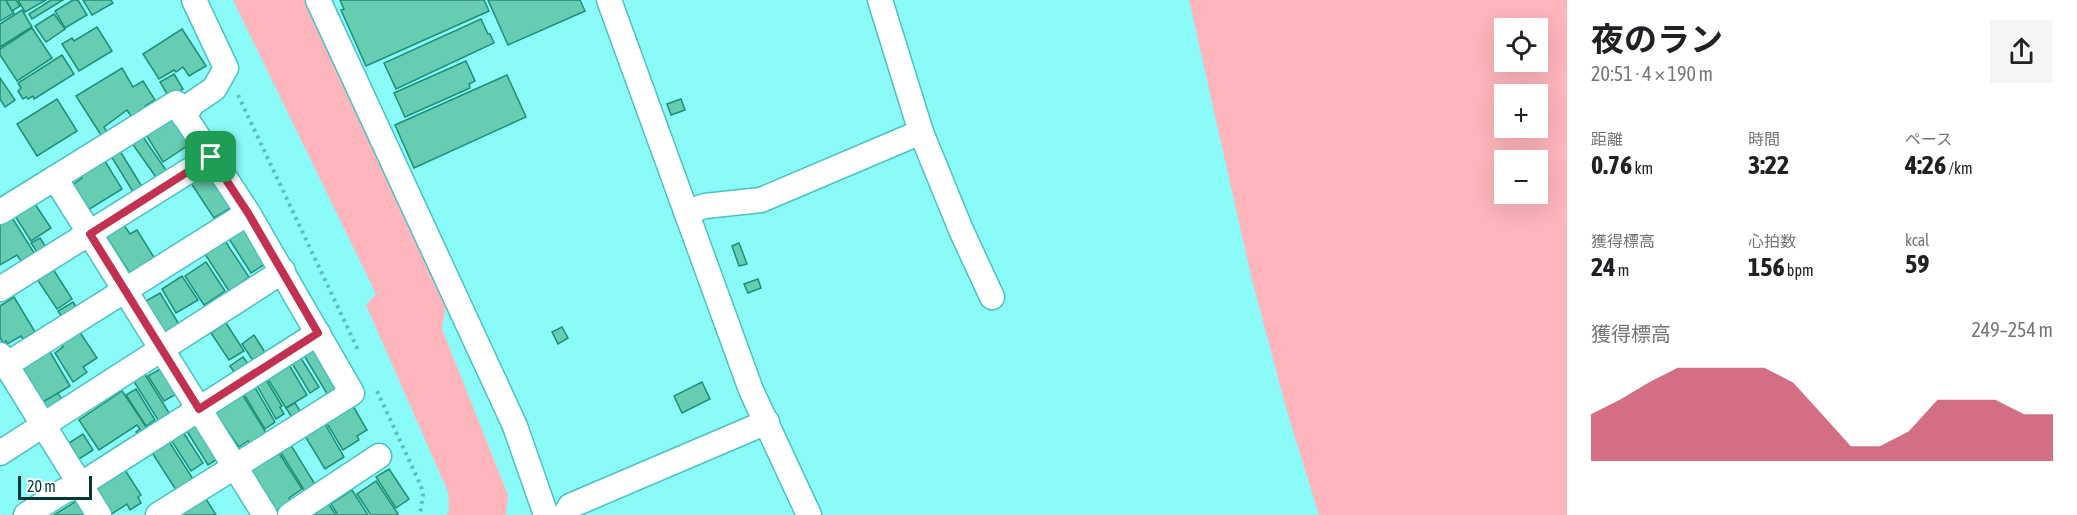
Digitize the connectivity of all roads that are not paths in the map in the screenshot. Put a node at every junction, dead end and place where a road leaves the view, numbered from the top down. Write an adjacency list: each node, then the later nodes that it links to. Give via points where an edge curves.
1 (194, 0): 5 (street, via 226,68 214,89 193,103)
2 (318, 0): 32 (street, via 515,426)
3 (609, 0): 10 (street)
4 (880, 0): 6 (street)
5 (184, 116): 7 (street); 8 (street, via 176,103)
6 (921, 132): 10 (street, via 761,200); 16 (street)
7 (211, 157): 11 (street); 12 (street)
8 (55, 178): 9 (street); 12 (street)
9 (0, 212)
10 (686, 212): 21 (street, via 751,390)
11 (248, 213): 13 (street); 15 (street)
12 (90, 234): 14 (street); 15 (street)
13 (283, 271): 17 (street); 18 (street)
14 (0, 289)
15 (125, 290): 18 (street); 19 (street)
16 (992, 297)
17 (318, 333): 20 (street); 25 (street, via 352,393)
18 (161, 349): 20 (street); 22 (street)
19 (3, 360): 22 (street)
20 (199, 409): 25 (street); 26 (street)
21 (767, 422): 33 (street, via 570,506); 34 (street)
22 (44, 425): 23 (street); 26 (street)
23 (0, 453)
24 (380, 456): 31 (street)
25 (235, 467): 29 (street); 30 (street)
26 (80, 485): 27 (street); 28 (street)
27 (26, 515)
28 (99, 515)
29 (158, 515)
30 (265, 515)
31 (290, 515)
32 (546, 515)
33 (565, 515)
34 (809, 515)

